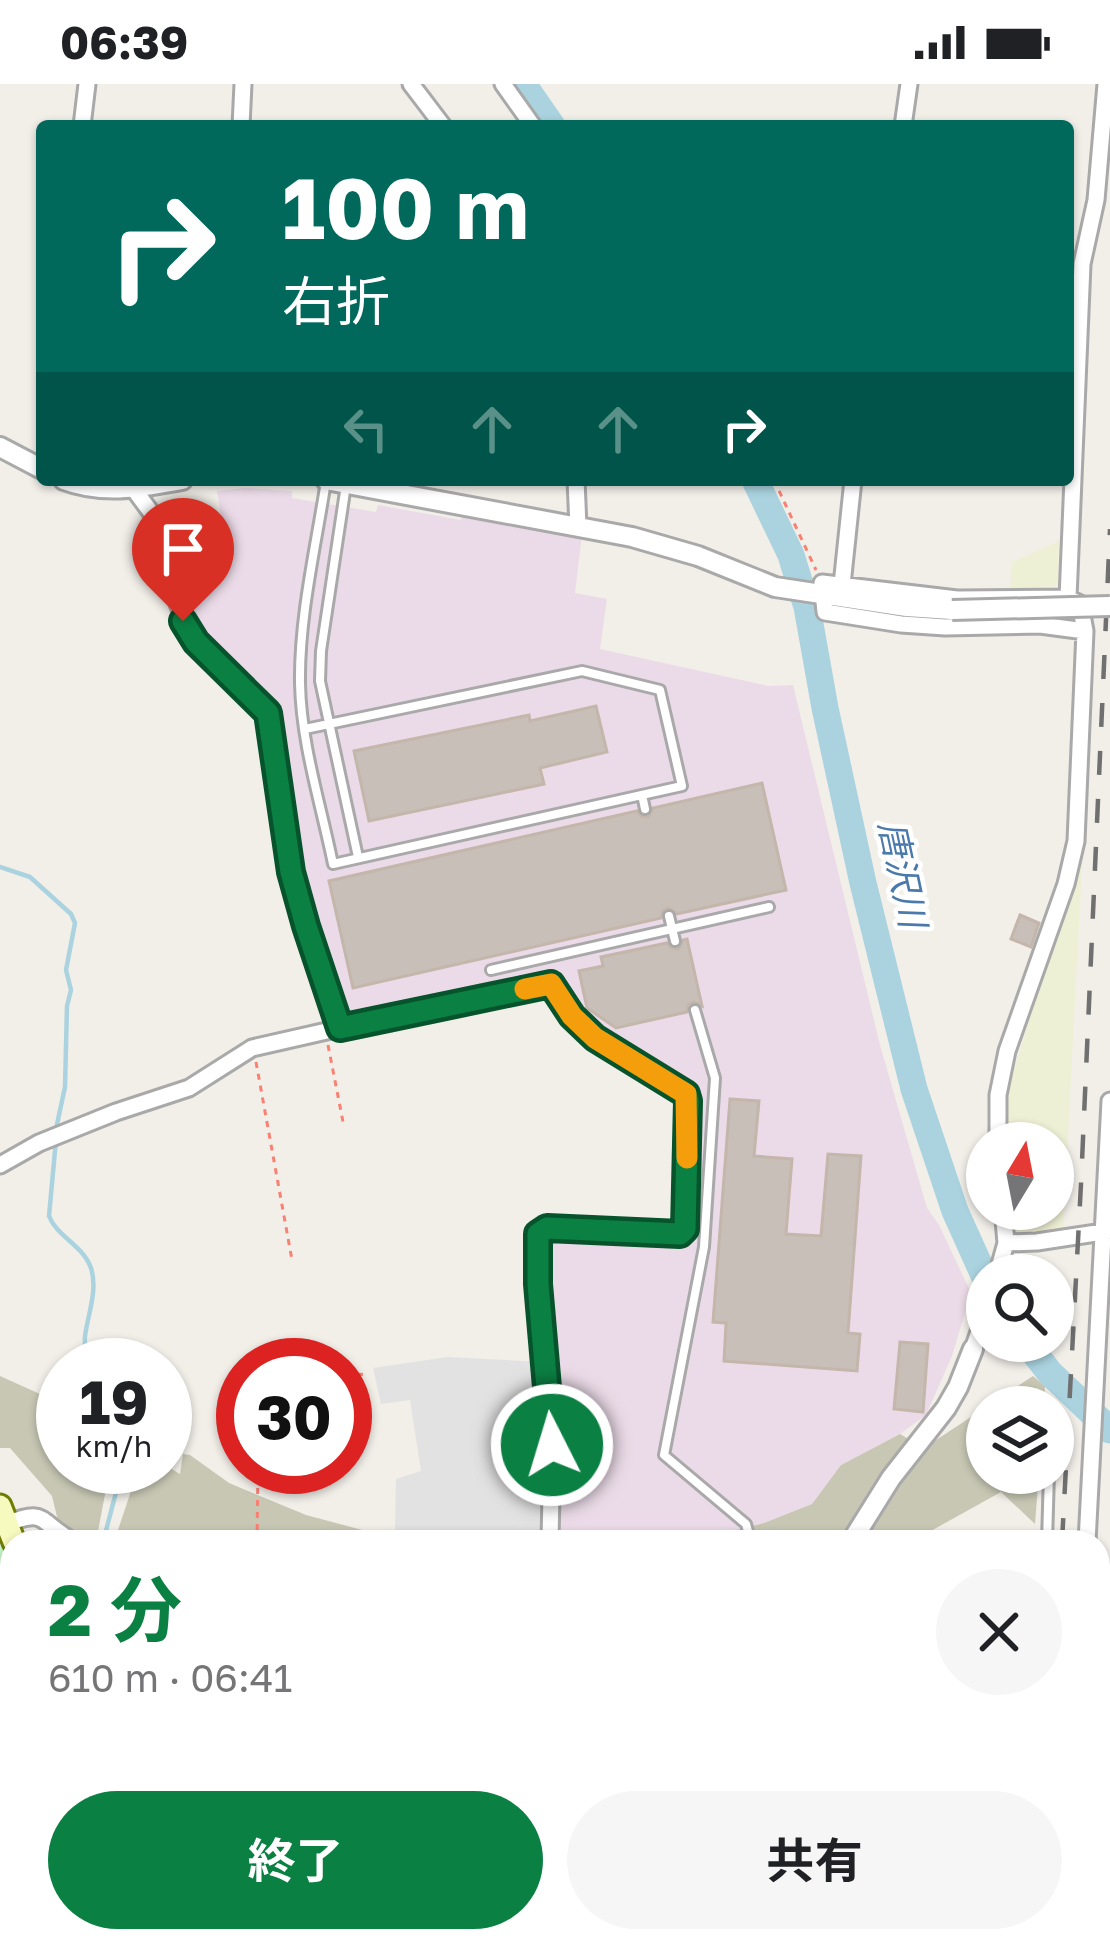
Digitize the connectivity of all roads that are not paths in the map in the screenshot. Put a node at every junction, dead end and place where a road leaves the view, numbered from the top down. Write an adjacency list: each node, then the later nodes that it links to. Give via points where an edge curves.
1 (87, 84): 7 (street)
2 (243, 84): 8 (street)
3 (411, 84): 9 (street)
4 (503, 84): 10 (street)
5 (909, 84): 11 (street)
6 (1106, 84): 13 (street, via 1082,264)
7 (83, 120)
8 (241, 120)
9 (438, 120)
10 (529, 120)
11 (904, 120)
12 (0, 447): 14 (street)
13 (1074, 455)
14 (36, 466)
15 (86, 486): 23 (street)
16 (145, 486): 23 (street)
17 (332, 486): 31 (lane, via 301,650)
18 (333, 486): 30 (lane, via 320,682)
19 (360, 486): 24 (street)
20 (576, 486): 24 (street)
21 (852, 486): 25 (street)
22 (1073, 486): 27 (street)
23 (133, 488): 41 (street, via 166,535 189,631 268,713 291,872)
24 (578, 527): 26 (street, via 698,556 775,587)
25 (842, 586): 26 (street); 27 (street, via 957,599)
26 (820, 590): 28 (street, bridge, via 952,610); 29 (street, via 825,612 945,627)
27 (1068, 598): 29 (street, via 1080,604)
28 (1110, 606)
29 (1085, 631): 43 (street, via 1076,841 1007,1051)
30 (328, 725): 31 (lane); 32 (lane, via 582,670 660,690 682,786); 34 (lane)
31 (305, 730): 34 (lane, via 333,864)
32 (642, 795): 33 (lane); 34 (lane)
33 (645, 809)
34 (358, 857)
35 (769, 908): 37 (lane)
36 (669, 916): 37 (lane)
37 (672, 929): 38 (lane); 39 (lane)
38 (675, 941)
39 (490, 970)
40 (695, 1010): 54 (lane, via 715,1078 704,1247 664,1455)
41 (333, 1030): 44 (street, via 252,1048 189,1088); 53 (street, via 551,984 595,1038 686,1094 680,1234 538,1234)
42 (1110, 1101): 46 (street)
43 (998, 1122)
44 (0, 1165)
45 (1005, 1230): 47 (street)
46 (1106, 1232): 47 (street); 57 (street)
47 (1006, 1243): 48 (street)
48 (1003, 1254)
49 (968, 1362): 55 (street, via 946,1408)
50 (1048, 1494): 56 (lane)
51 (5, 1524): 52 (street, via 35,1516)
52 (56, 1530)
53 (550, 1530)
54 (748, 1530)
55 (858, 1530)
56 (1047, 1530)
57 (1088, 1530)

